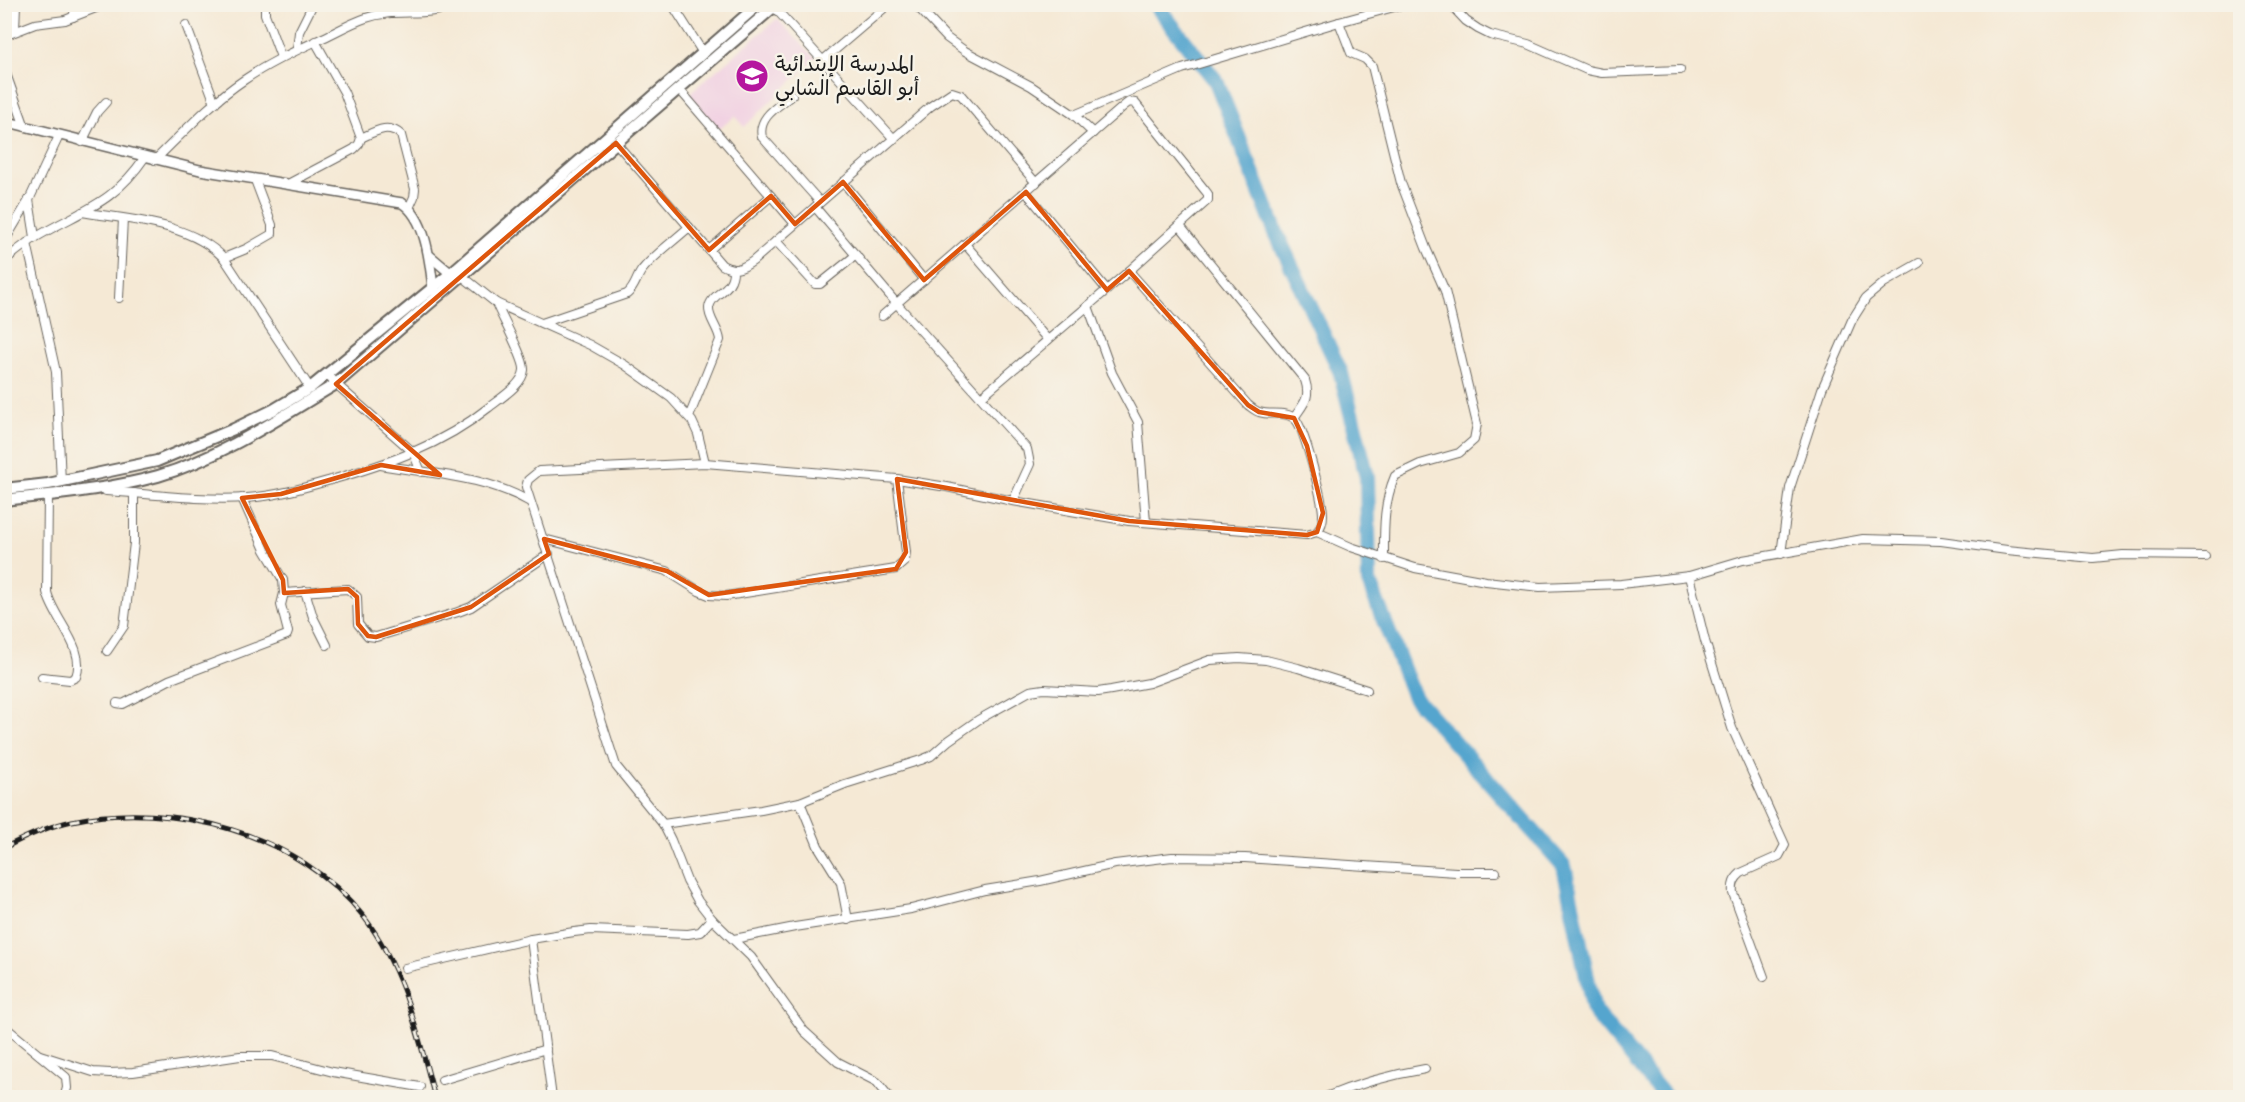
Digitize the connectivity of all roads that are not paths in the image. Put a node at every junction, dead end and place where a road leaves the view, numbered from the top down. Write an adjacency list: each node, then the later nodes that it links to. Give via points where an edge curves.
1 (16, 4): 17 (street)
2 (77, 4): 14 (street)
3 (106, 4): 14 (street)
4 (265, 4): 22 (street)
5 (313, 4): 20 (street, via 299,32)
6 (672, 4): 21 (street)
7 (759, 4): 21 (main road)
8 (889, 4): 23 (street)
9 (915, 4): 30 (street, via 965,51 1031,86)
10 (1405, 4): 15 (street)
11 (1450, 4): 25 (street, via 1466,21 1490,35 1528,44 1587,70)
12 (456, 5): 19 (street, via 444,11 381,14)
13 (775, 6): 23 (street); 26 (main road)
14 (73, 17): 17 (street)
15 (1339, 22): 30 (street, via 1182,69); 104 (street, via 1351,53 1372,66 1401,183 1445,291 1477,424 1474,440 1459,453 1395,476 1384,509)
16 (186, 25): 29 (street)
17 (15, 30): 18 (street)
18 (4, 36)
19 (315, 41): 20 (street); 35 (street, via 344,92)
20 (297, 49): 22 (street)
21 (703, 53): 67 (main road)
22 (281, 57): 29 (street)
23 (822, 61): 36 (street)
24 (4, 68): 32 (street)
25 (1680, 70)
26 (679, 89): 38 (main road); 45 (street)
27 (792, 95): 47 (street, via 763,120 760,129)
28 (106, 102): 37 (street)
29 (215, 103): 39 (street)
30 (1074, 115): 33 (street)
31 (4, 121): 32 (street)
32 (25, 127): 34 (street)
33 (1093, 133): 43 (street); 52 (street, via 1127,103 1137,105 1208,194 1206,202)
34 (58, 136): 37 (street); 46 (street)
35 (362, 138): 42 (street, via 354,149); 48 (street, via 384,128 395,129 401,135 416,189)
36 (894, 138): 41 (street); 43 (street, via 948,93 956,92)
37 (82, 141): 39 (street)
38 (616, 143): 53 (street); 67 (main road)
39 (150, 158): 40 (street); 49 (street, via 120,189)
40 (255, 180): 42 (street); 62 (street, via 272,234)
41 (843, 182): 47 (street); 68 (street)
42 (288, 183): 48 (street, via 390,200)
43 (1036, 183): 44 (street)
44 (1026, 192): 58 (street); 69 (street)
45 (771, 196): 51 (street); 59 (street)
46 (29, 200): 54 (street); 56 (street)
47 (818, 204): 51 (street); 60 (street)
48 (409, 208): 61 (street)
49 (82, 212): 50 (street); 54 (street)
50 (123, 219): 62 (street, via 197,237); 71 (street)
51 (795, 224): 55 (street)
52 (1180, 226): 66 (street); 83 (street, via 1305,380 1309,392)
53 (689, 227): 59 (street); 76 (street, via 645,267 627,294)
54 (35, 237): 57 (street)
55 (776, 241): 60 (street, via 815,284); 65 (street, via 744,267)
56 (4, 242)
57 (27, 243): 63 (street); 89 (street, via 56,372)
58 (965, 244): 68 (street); 77 (street)
59 (709, 250): 65 (street, via 722,265)
60 (856, 255): 73 (street)
61 (430, 256): 67 (street); 70 (street)
62 (224, 258): 80 (street)
63 (4, 261)
64 (1919, 263): 102 (street, via 1866,298 1852,320 1822,389 1796,466)
65 (733, 269): 82 (street, via 733,280 710,306 720,340)
66 (1129, 271): 69 (street); 83 (street, via 1248,405 1259,412)
67 (457, 276): 70 (main road); 72 (street)
68 (924, 280): 73 (street)
69 (1107, 290): 74 (street)
70 (436, 292): 78 (main road); 79 (main road)
71 (119, 298)
72 (496, 303): 76 (street); 84 (street, via 524,365 522,378 457,431)
73 (897, 303): 75 (street); 81 (street)
74 (1088, 306): 77 (street); 98 (street, via 1112,373 1138,422)
75 (882, 316)
76 (542, 323): 82 (street, via 625,365 671,398)
77 (1048, 340): 81 (street)
78 (328, 374): 79 (street); 80 (main road)
79 (336, 384): 84 (street); 91 (main road, via 280,420 202,459 160,475)
80 (310, 388): 89 (main road, via 197,446 157,461)
81 (981, 397): 96 (street, via 1021,440 1030,456 1027,473)
82 (689, 417): 85 (street)
83 (1294, 418): 99 (street, via 1307,446 1323,513)
84 (413, 452): 86 (street); 87 (street)
85 (705, 463): 88 (street); 97 (street, via 539,471 528,480)
86 (381, 465): 87 (street); 94 (street, via 281,494)
87 (421, 472): 97 (street, via 477,481)
88 (897, 479): 96 (street); 100 (street, via 906,552 905,561 896,569 726,596 709,595 667,571)
89 (61, 482): 90 (main road)
90 (4, 489)
91 (95, 490): 92 (street); 93 (main road)
92 (134, 493): 94 (street); 109 (street, via 134,543 124,626)
93 (48, 495): 95 (main road); 110 (street, via 48,600 67,631 79,659 79,669 70,680)
94 (242, 498): 107 (street, via 283,580)
95 (4, 500)
96 (1012, 501): 98 (street)
97 (530, 502): 100 (street)
98 (1146, 522): 99 (street, via 1307,535)
99 (1317, 532): 104 (street)
100 (544, 539): 101 (street)
101 (549, 554): 106 (street, via 471,607 376,637 369,636 358,624 357,597 352,591); 114 (street, via 616,766)
102 (1781, 554): 103 (street, via 1863,540 1941,541 2092,558); 105 (street, via 1743,560)
103 (2205, 556)
104 (1384, 559): 105 (street, via 1466,578 1540,587)
105 (1689, 576): 121 (street, via 1732,728 1785,845 1779,856 1741,873 1732,886)
106 (305, 591): 107 (street); 108 (street)
107 (284, 593): 112 (street, via 281,605 288,632 284,638 170,680 123,704)
108 (327, 645)
109 (107, 651)
110 (42, 677)
111 (1367, 690): 113 (street, via 1283,664 1239,658 1210,660 1149,683 1098,692 1030,691 969,726 931,756)
112 (117, 703)
113 (800, 802): 114 (street); 117 (street, via 818,846 841,883)
114 (663, 824): 116 (street, via 687,881)
115 (1496, 872): 117 (street, via 1172,857 1115,864)
116 (712, 919): 118 (street, via 699,932 688,934 591,930); 119 (street)
117 (848, 920): 119 (street)
118 (531, 939): 120 (street); 123 (street)
119 (734, 939): 130 (street, via 804,1030 827,1053 877,1082)
120 (405, 968)
121 (1764, 977)
122 (4, 1026): 124 (street)
123 (546, 1049): 126 (street); 129 (street)
124 (40, 1055): 127 (street, via 93,1072 110,1073 240,1056 272,1056 333,1072); 128 (street, via 66,1077)
125 (1425, 1069): 131 (street, via 1392,1074)
126 (442, 1080)
127 (420, 1087)
128 (64, 1098)
129 (552, 1098)
130 (890, 1098)
131 (1323, 1098)

